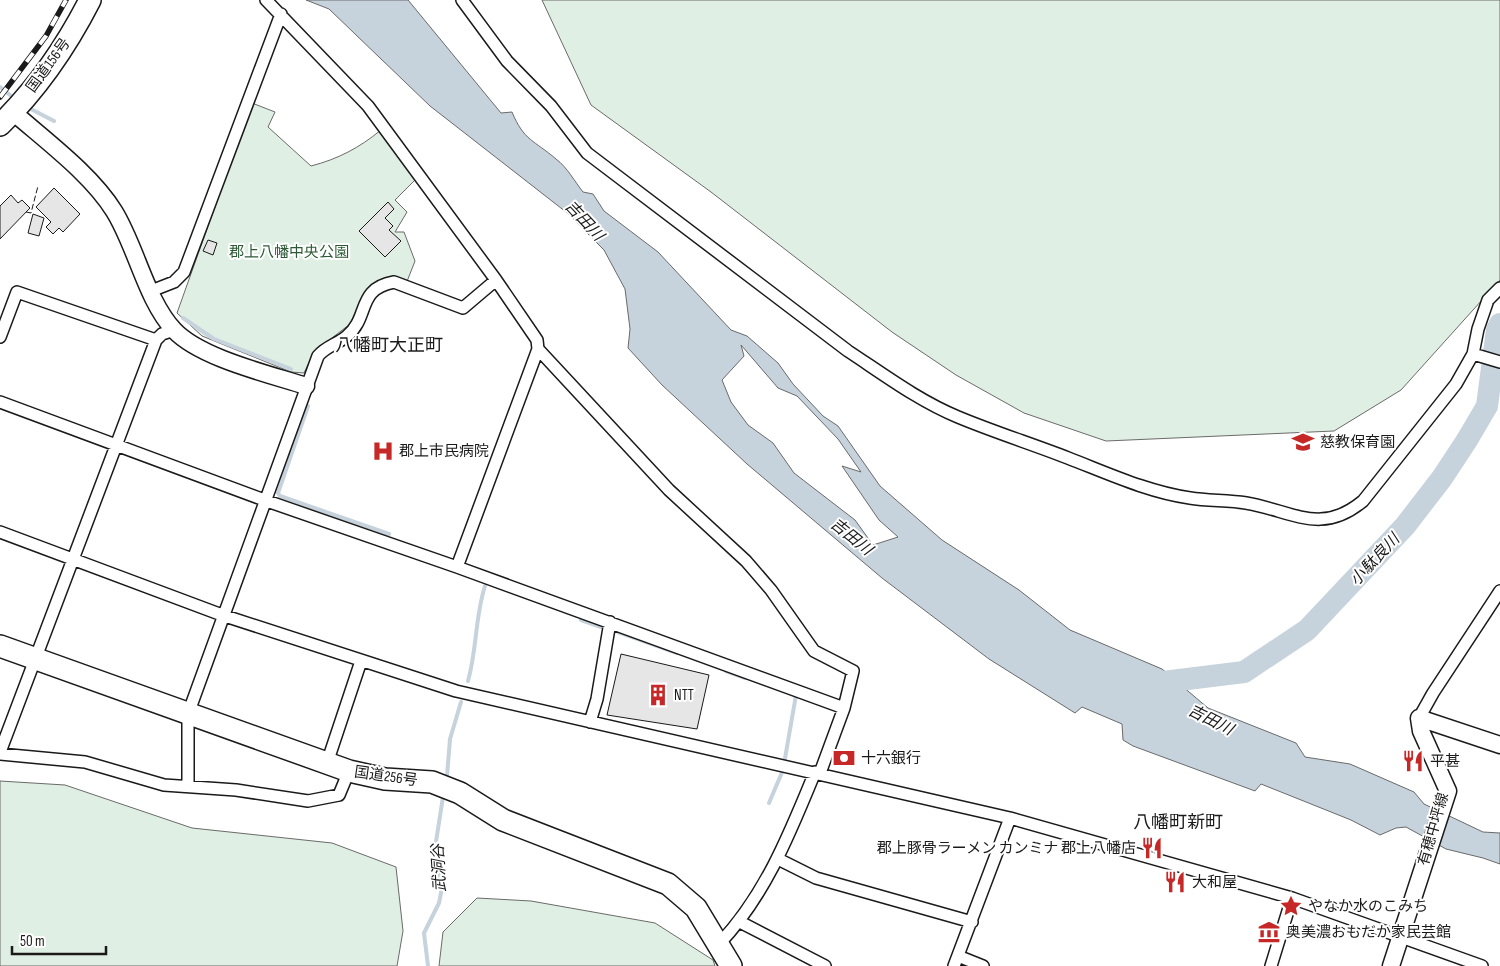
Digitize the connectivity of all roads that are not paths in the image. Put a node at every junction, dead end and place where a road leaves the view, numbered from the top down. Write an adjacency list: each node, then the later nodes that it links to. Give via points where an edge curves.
1 (90, 0): 5 (highway, 国道156号, via 54,60)
2 (266, 0): 4 (street)
3 (462, 0): 13 (street, via 507,61 551,106 587,153 848,351 889,379 957,417 1129,482 1189,498 1244,503 1311,519 1339,517 1363,501)
4 (282, 14): 6 (street, via 368,106); 8 (street, via 184,272 174,282)
5 (14, 111): 8 (street, via 113,209)
6 (496, 280): 12 (street, via 537,340); 15 (street, via 462,308 394,282 379,286 367,296 354,328 318,356)
7 (1500, 288): 13 (street, via 1488,300 1478,329)
8 (151, 291): 9 (street)
9 (174, 330): 11 (street); 15 (street, via 215,355)
10 (0, 338): 11 (street, via 17,292)
11 (156, 340): 17 (street)
12 (538, 349): 21 (street); 28 (street, via 669,490 746,561 814,651 853,671)
13 (1478, 355): 14 (street)
14 (1500, 362)
15 (306, 386): 18 (street)
16 (0, 402): 17 (street)
17 (116, 444): 18 (street); 20 (street)
18 (267, 501): 21 (street); 23 (street)
19 (0, 532): 20 (street)
20 (73, 558): 23 (street); 26 (street)
21 (457, 567): 24 (street)
22 (1500, 590): 30 (street)
23 (222, 615): 27 (street); 29 (street)
24 (610, 622): 28 (street); 31 (street)
25 (0, 646): 26 (highway, 国道256号)
26 (36, 659): 29 (highway, 国道256号); 33 (street)
27 (361, 661): 31 (street, via 456,691); 34 (street)
28 (844, 708): 36 (street)
29 (188, 714): 34 (highway, 国道256号); 37 (street)
30 (1419, 718): 32 (street); 43 (street, 有穂中坪線, via 1421,731 1448,791)
31 (590, 722): 36 (street)
32 (1500, 745)
33 (0, 753): 37 (street, via 85,762 137,779)
34 (327, 764): 35 (highway, 国道256号)
35 (349, 771): 37 (street, via 339,795 308,801); 44 (highway, 国道256号, via 385,779 432,782 460,793 503,820 668,884 696,908)
36 (818, 773): 38 (street); 39 (street)
37 (188, 786)
38 (1010, 818): 40 (street); 42 (street)
39 (778, 859): 41 (street); 42 (street, via 816,878)
40 (1292, 898): 43 (street); 49 (street)
41 (740, 922): 44 (street); 47 (street)
42 (972, 922): 45 (street)
43 (1401, 937): 50 (street, 有穂中坪線); 51 (street)
44 (718, 944): 46 (highway, 国道256号)
45 (956, 961): 48 (street)
46 (731, 966)
47 (825, 966)
48 (983, 966)
49 (1271, 966)
50 (1391, 966)
51 (1482, 966)

